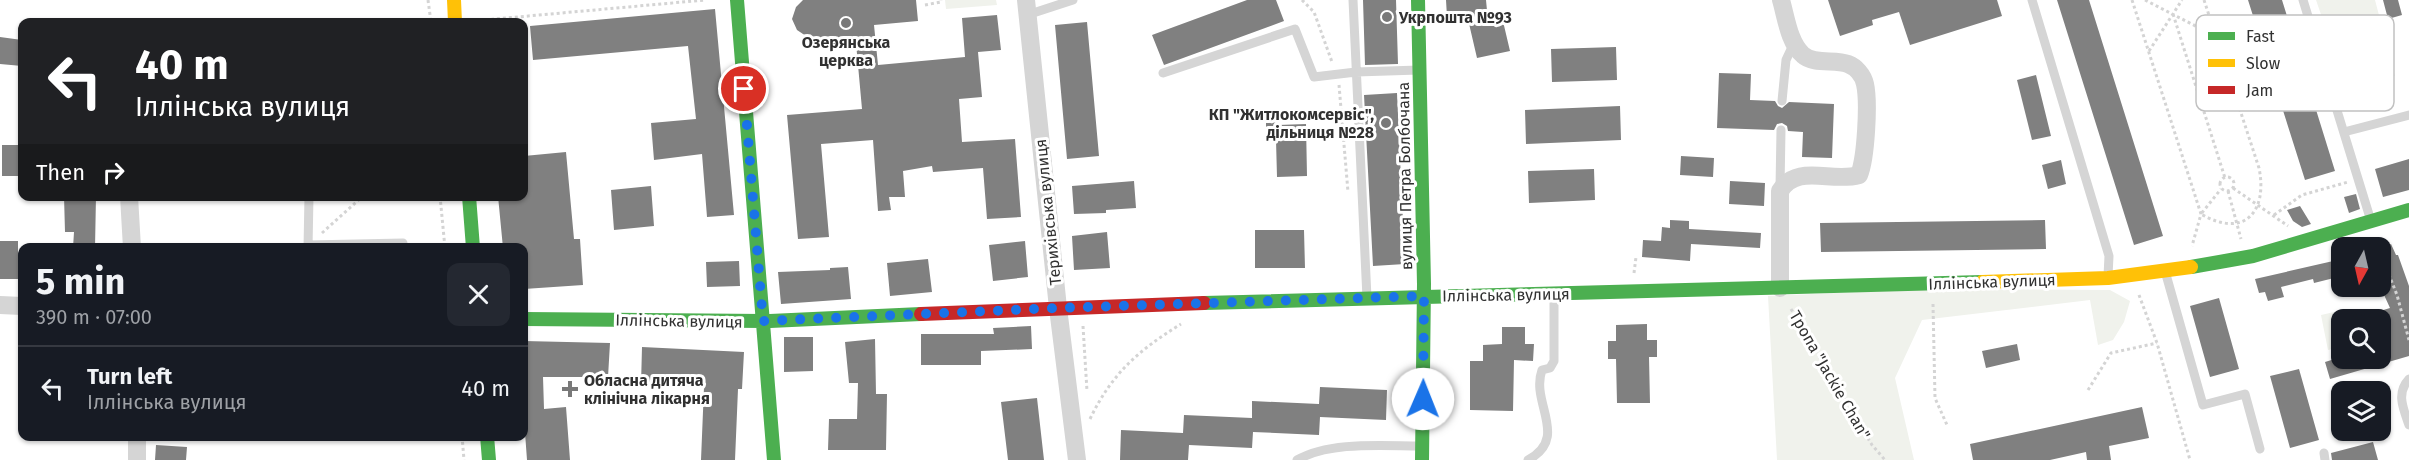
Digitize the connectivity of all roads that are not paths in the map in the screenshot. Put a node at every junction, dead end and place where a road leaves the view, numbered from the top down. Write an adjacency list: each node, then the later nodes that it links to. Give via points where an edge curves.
1 (454, 0): 11 (street)
2 (737, 0): 40 (street)
3 (1073, 0): 9 (lane)
4 (1353, 0): 14 (lane)
5 (1418, 0): 13 (street, вулиця Петра Болбочана)
6 (1781, 0): 12 (street)
7 (2032, 0): 31 (lane, via 2109,256)
8 (2303, 0): 10 (lane)
9 (1026, 8): 38 (street, Терихівська вулиця)
10 (2308, 15)
11 (455, 18)
12 (1794, 43): 16 (lane, via 1786,60); 21 (street, via 1804,56 1847,63 1858,69 1866,97 1863,165 1859,175 1847,178 1800,175 1786,180)
13 (1419, 70): 14 (lane); 34 (street, вулиця Петра Болбочана)
14 (1356, 72): 15 (lane, via 1314,77 1295,29); 35 (lane)
15 (1163, 73)
16 (1782, 101)
17 (2337, 111): 20 (lane)
18 (2409, 115): 20 (lane)
19 (1781, 130): 21 (lane)
20 (2344, 132): 26 (lane)
21 (1780, 191): 32 (street)
22 (129, 201): 27 (street)
23 (309, 201): 28 (lane)
24 (469, 201): 29 (street)
25 (2409, 210): 26 (street, Іллінська вулиця)
26 (2371, 221): 30 (street, Іллінська вулиця, via 2253,256)
27 (132, 243)
28 (308, 243)
29 (472, 243)
30 (2165, 271): 31 (street, Іллінська вулиця); 45 (lane, via 2203,405 2245,394)
31 (2108, 278): 32 (street, Іллінська вулиця)
32 (1779, 288): 33 (street, Іллінська вулиця, via 1711,294)
33 (1554, 294): 34 (street, Іллінська вулиця); 52 (lane, via 1554,361 1550,368 1542,370 1538,380 1548,435 1541,450)
34 (1424, 296): 35 (street, Іллінська вулиця); 46 (street, вулиця Петра Болбочана)
35 (1367, 298): 38 (street, Іллінська вулиця)
36 (0, 305): 37 (street)
37 (18, 306)
38 (1058, 308): 40 (street, Іллінська вулиця); 50 (street, Терихівська вулиця)
39 (528, 319): 40 (street, Іллінська вулиця)
40 (763, 321): 49 (street)
41 (2409, 379): 42 (lane, via 2403,386 2401,400)
42 (2409, 425)
43 (137, 441): 47 (street)
44 (487, 441): 48 (street)
45 (2260, 449)
46 (1422, 453): 51 (lane, via 1351,446)
47 (137, 460)
48 (489, 460)
49 (774, 460)
50 (1077, 460)
51 (1298, 460)
52 (1528, 460)

